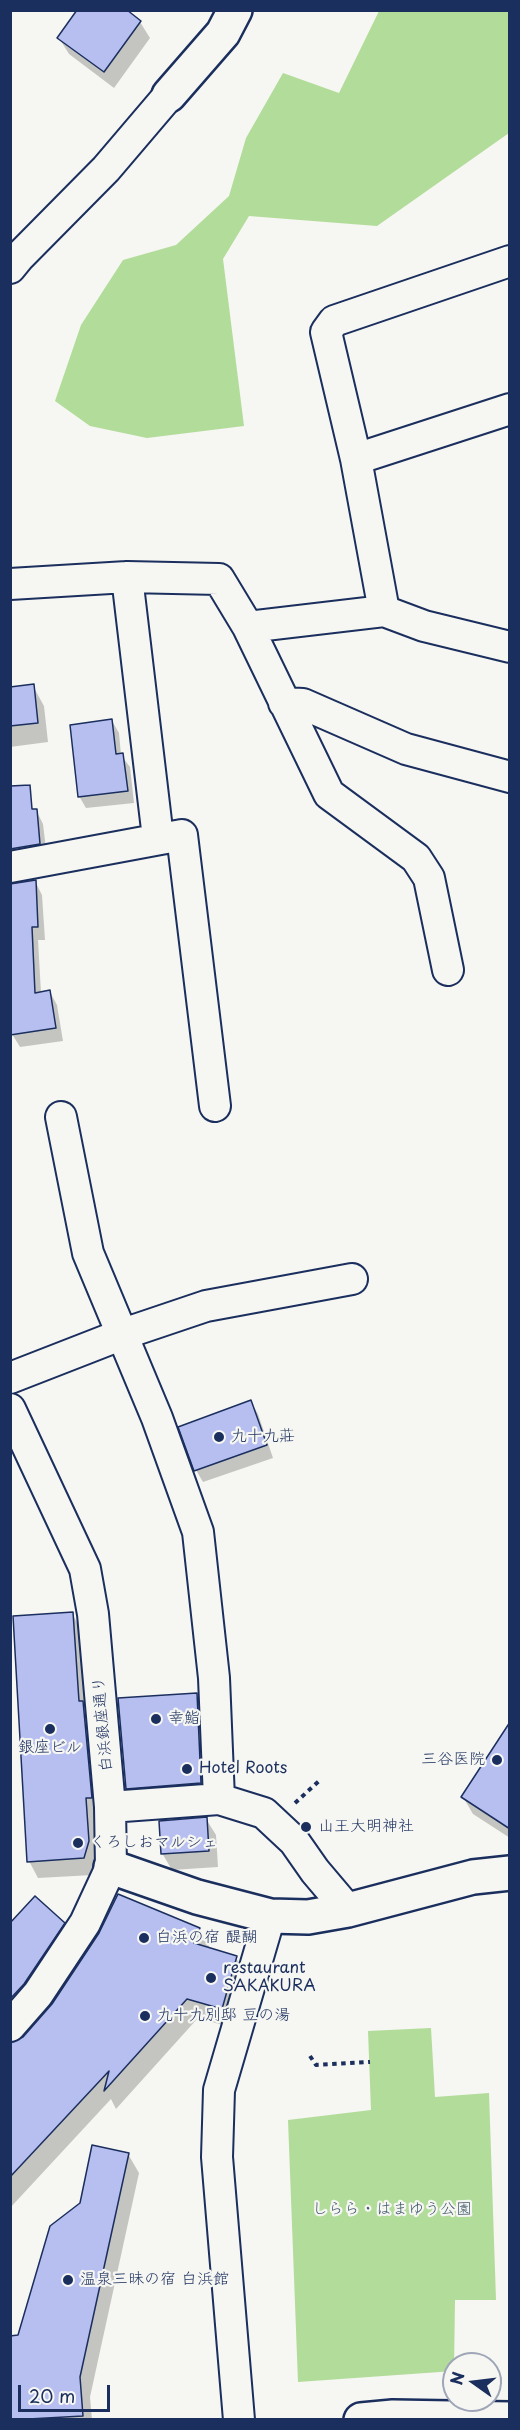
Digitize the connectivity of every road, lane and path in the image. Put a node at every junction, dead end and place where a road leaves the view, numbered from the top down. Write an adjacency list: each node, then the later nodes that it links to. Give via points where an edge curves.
1 (235, 10): 2 (street, via 223,33)
2 (169, 95): 4 (street, via 106,169)
3 (510, 261): 6 (street, via 334,321 326,332)
4 (10, 268)
5 (510, 409): 6 (street)
6 (356, 459): 9 (street)
7 (127, 577): 8 (street); 10 (street, via 219,579); 14 (street)
8 (10, 584)
9 (384, 612): 10 (street); 11 (street)
10 (248, 627): 12 (street)
11 (510, 647)
12 (284, 703): 13 (street, via 303,704 406,749); 16 (street, via 328,794 416,858 429,878)
13 (510, 777)
14 (158, 838): 15 (street); 17 (street, via 182,835)
15 (10, 867)
16 (448, 970)
17 (214, 1106)
18 (61, 1117): 20 (street, via 88,1253)
19 (352, 1279): 20 (street, via 206,1306)
20 (123, 1334): 21 (street); 23 (street, via 198,1532 214,1678)
21 (10, 1378)
22 (10, 1409): 24 (street, 白浜銀座通り, via 85,1569 93,1614)
23 (219, 1798): 24 (street); 27 (street, via 264,1813 294,1841)
24 (110, 1807): 25 (street, 白浜銀座通り)
25 (111, 1867): 28 (street, via 197,1897); 29 (street, 白浜銀座通り, via 85,1923 38,1994)
26 (510, 1873): 27 (street, via 473,1877)
27 (348, 1910): 28 (street, via 308,1917)
28 (270, 1916): 33 (street, via 219,2090 217,2157)
29 (10, 2026)
30 (310, 2056): 31 (path, via 316,2065)
31 (370, 2062)
32 (510, 2419): 34 (street)
33 (239, 2420)
34 (361, 2420)

